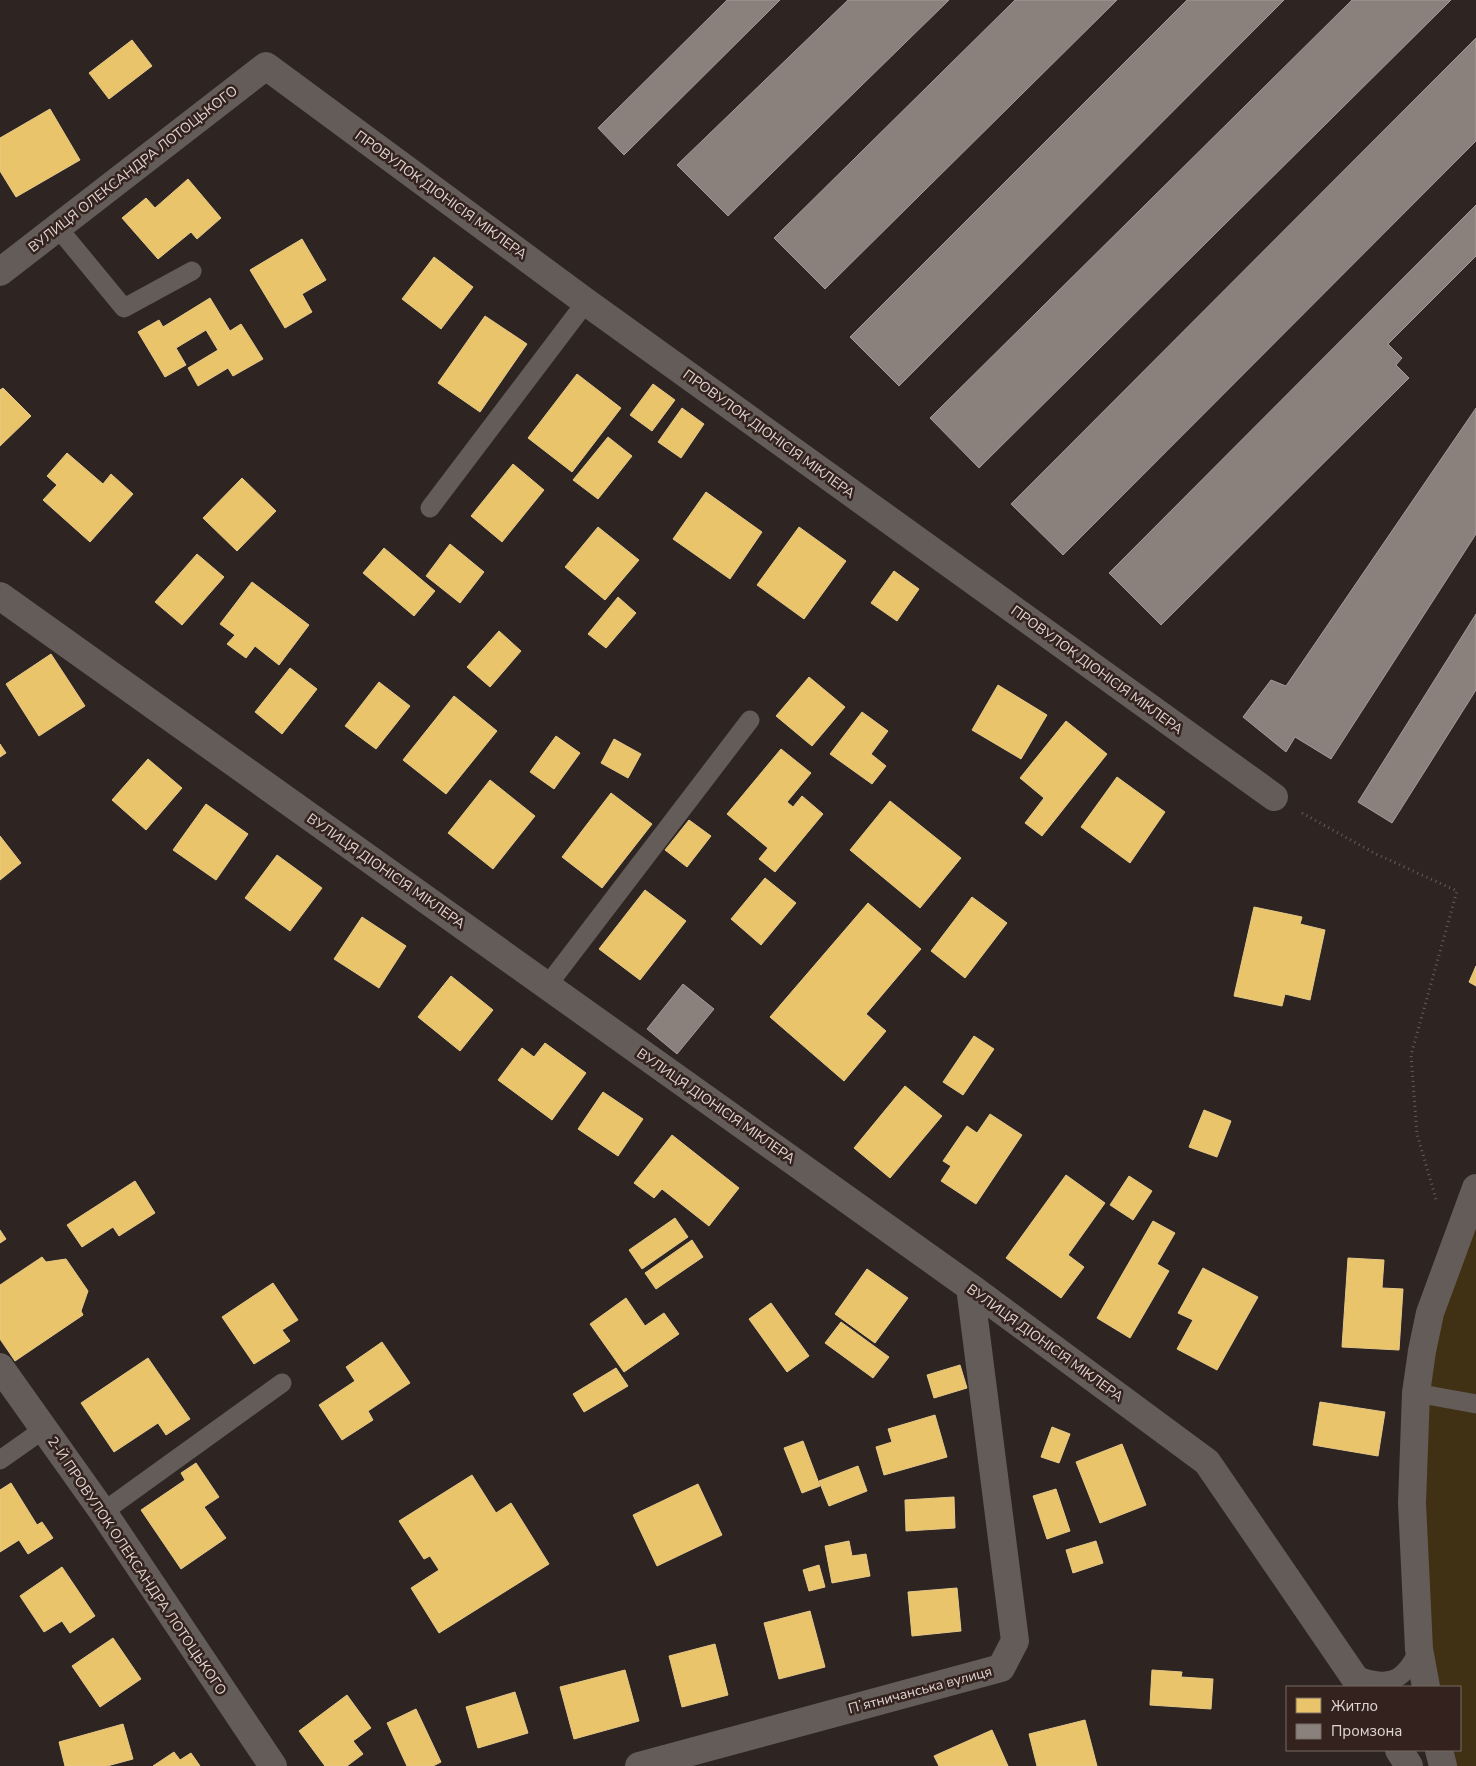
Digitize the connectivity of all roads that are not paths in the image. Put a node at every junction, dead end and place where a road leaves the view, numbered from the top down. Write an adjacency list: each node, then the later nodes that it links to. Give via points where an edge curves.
1 (266, 66): 2 (street, ВУЛИЦЯ ОЛЕКСАНДРА ЛОТОЦЬКОГО); 5 (street, ПРОВУЛОК ДІОНІСІЯ МІКЛЕРА)
2 (58, 228): 3 (lane, via 124,308); 4 (street, ВУЛИЦЯ ОЛЕКСАНДРА ЛОТОЦЬКОГО)
3 (192, 271)
4 (0, 272)
5 (586, 302): 6 (lane); 9 (street, ПРОВУЛОК ДІОНІСІЯ МІКЛЕРА)
6 (430, 508)
7 (0, 596): 10 (street, ВУЛИЦЯ ДІОНІСІЯ МІКЛЕРА)
8 (750, 720): 10 (lane)
9 (1274, 797)
10 (547, 986): 12 (street, ВУЛИЦЯ ДІОНІСІЯ МІКЛЕРА)
11 (1476, 1188): 15 (street, via 1430,1313)
12 (970, 1287): 21 (street, ВУЛИЦЯ ДІОНІСІЯ МІКЛЕРА, via 1207,1462); 26 (street, Пʼятничанська вулиця, via 1015,1641 1001,1668)
13 (0, 1367): 17 (street, 2-Й ПРОВУЛОК ОЛЕКСАНДРА ЛОТОЦЬКОГО)
14 (282, 1383): 19 (lane)
15 (1416, 1393): 16 (lane); 20 (street, via 1412,1503)
16 (1476, 1404)
17 (44, 1429): 18 (lane); 19 (street, 2-Й ПРОВУЛОК ОЛЕКСАНДРА ЛОТОЦЬКОГО)
18 (0, 1460)
19 (103, 1512): 25 (street, 2-Й ПРОВУЛОК ОЛЕКСАНДРА ЛОТОЦЬКОГО)
20 (1419, 1650): 21 (lane, via 1407,1672 1394,1680); 22 (street)
21 (1357, 1681)
22 (1426, 1686)
23 (1400, 1751): 27 (street)
24 (1439, 1751): 28 (street)
25 (272, 1766)
26 (639, 1766)
27 (1409, 1766)
28 (1443, 1766)

